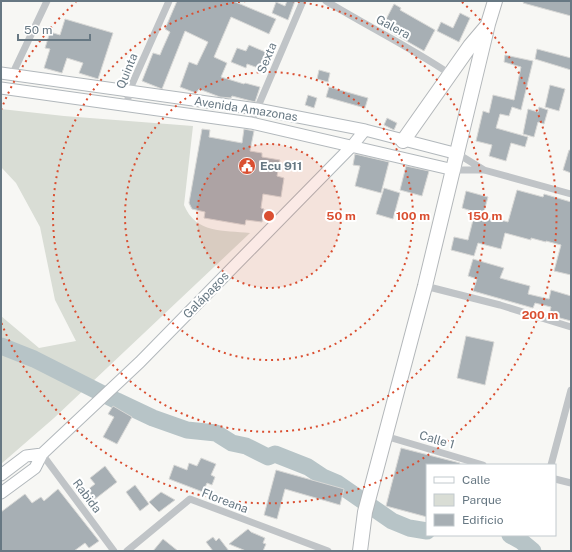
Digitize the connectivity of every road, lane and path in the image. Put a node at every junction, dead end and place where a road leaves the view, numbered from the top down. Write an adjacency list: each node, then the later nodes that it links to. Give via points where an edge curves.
1 (47, 1): 7 (street)
2 (169, 1): 10 (street, Quinta)
3 (303, 1): 12 (street, Sexta)
4 (326, 1): 8 (street, Galera)
5 (495, 1): 6 (highway)
6 (488, 24): 8 (highway); 17 (highway)
7 (6, 74): 10 (main road, Avenida Amazonas)
8 (450, 74): 15 (highway)
9 (1, 88): 11 (main road, Avenida Amazonas)
10 (129, 91): 11 (street, Quinta); 12 (main road, Avenida Amazonas)
11 (126, 106): 13 (main road, Avenida Amazonas)
12 (257, 109): 13 (street, Sexta); 14 (main road, Avenida Amazonas)
13 (251, 123): 16 (main road, Avenida Amazonas)
14 (365, 130): 15 (main road, Avenida Amazonas); 16 (main road, Galápagos)
15 (403, 141): 17 (main road, Avenida Amazonas)
16 (352, 146): 18 (main road, Avenida Amazonas); 25 (main road, Galápagos, via 137,365)
17 (458, 154): 18 (highway); 19 (street, Avenida Amazonas)
18 (454, 170): 19 (street, Avenida Amazonas); 21 (highway)
19 (484, 170): 20 (street, Avenida Amazonas)
20 (571, 194)
21 (425, 286): 22 (street); 24 (highway)
22 (571, 327)
23 (571, 390): 27 (street)
24 (385, 436): 26 (street, Calle 1); 35 (highway, via 365,512)
25 (42, 454): 28 (main road, via 26,456); 31 (main road, Galápagos, via 35,468); 32 (street, Rabida)
26 (481, 464)
27 (551, 464)
28 (1, 475)
29 (556, 479): 30 (street)
30 (571, 483)
31 (1, 493)
32 (114, 551)
33 (127, 551): 34 (street, Floreana, via 190,499)
34 (328, 551)
35 (360, 551)

